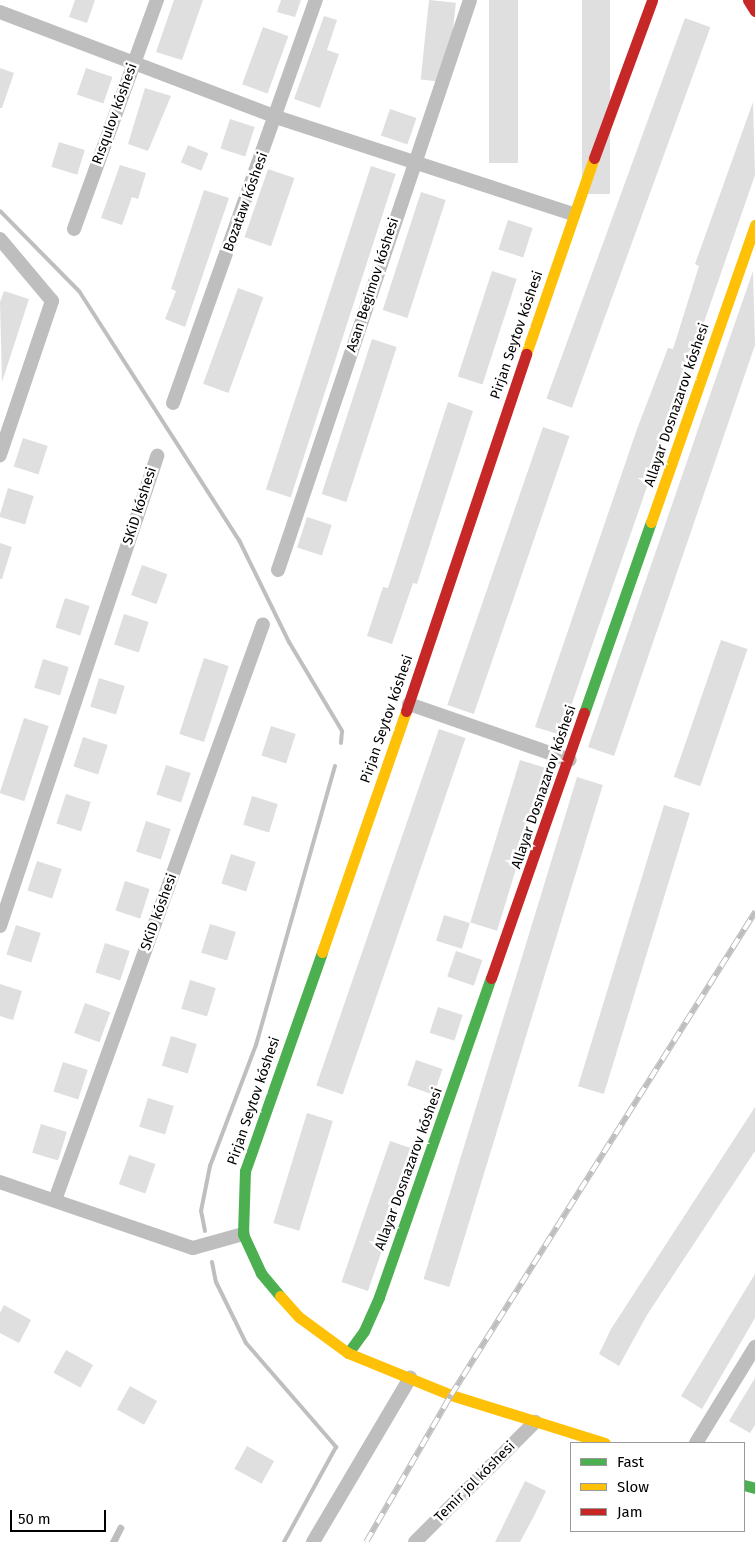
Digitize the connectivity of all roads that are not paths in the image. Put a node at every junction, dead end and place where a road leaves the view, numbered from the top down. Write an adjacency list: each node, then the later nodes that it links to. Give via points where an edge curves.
1 (157, 0): 8 (street, Rısqulov kóshesi)
2 (316, 0): 9 (street, Bozataw kóshesi)
3 (470, 0): 10 (street, Asan Begimov kóshesi)
4 (652, 0): 11 (main road, Pirjan Seytov kóshesi)
5 (748, 0): 6 (main road)
6 (755, 11)
7 (0, 12): 8 (street)
8 (134, 62): 9 (street); 13 (street, Rısqulov kóshesi)
9 (276, 117): 10 (street); 15 (street, Bozataw kóshesi)
10 (414, 161): 11 (street); 18 (street, Asan Begimov kóshesi)
11 (573, 214): 20 (main road, Pirjan Seytov kóshesi)
12 (755, 225): 21 (main road, Allayar Dosnazarov kóshesi)
13 (74, 229)
14 (0, 239): 16 (street, via 52,301)
15 (173, 403)
16 (0, 455)
17 (157, 456): 22 (street, SKiD kóshesi)
18 (278, 570)
19 (263, 624): 24 (street, SKiD kóshesi)
20 (408, 704): 21 (street); 25 (main road, Pirjan Seytov kóshesi, via 245,1170)
21 (570, 760): 27 (main road, Allayar Dosnazarov kóshesi, via 379,1297 364,1331)
22 (0, 926)
23 (0, 1182): 24 (street)
24 (55, 1200): 25 (street, via 193,1248)
25 (243, 1234): 27 (main road, Pirjan Seytov kóshesi, via 261,1273 299,1317)
26 (755, 1347): 31 (street)
27 (348, 1353): 28 (main road, Pirjan Seytov kóshesi)
28 (410, 1378): 29 (main road, Pirjan Seytov kóshesi); 34 (street)
29 (535, 1422): 30 (main road, Pirjan Seytov kóshesi); 35 (street, Temir jol kóshesi)
30 (602, 1442)
31 (697, 1442)
32 (120, 1528): 33 (lane)
33 (113, 1542)
34 (313, 1542)
35 (415, 1542)

